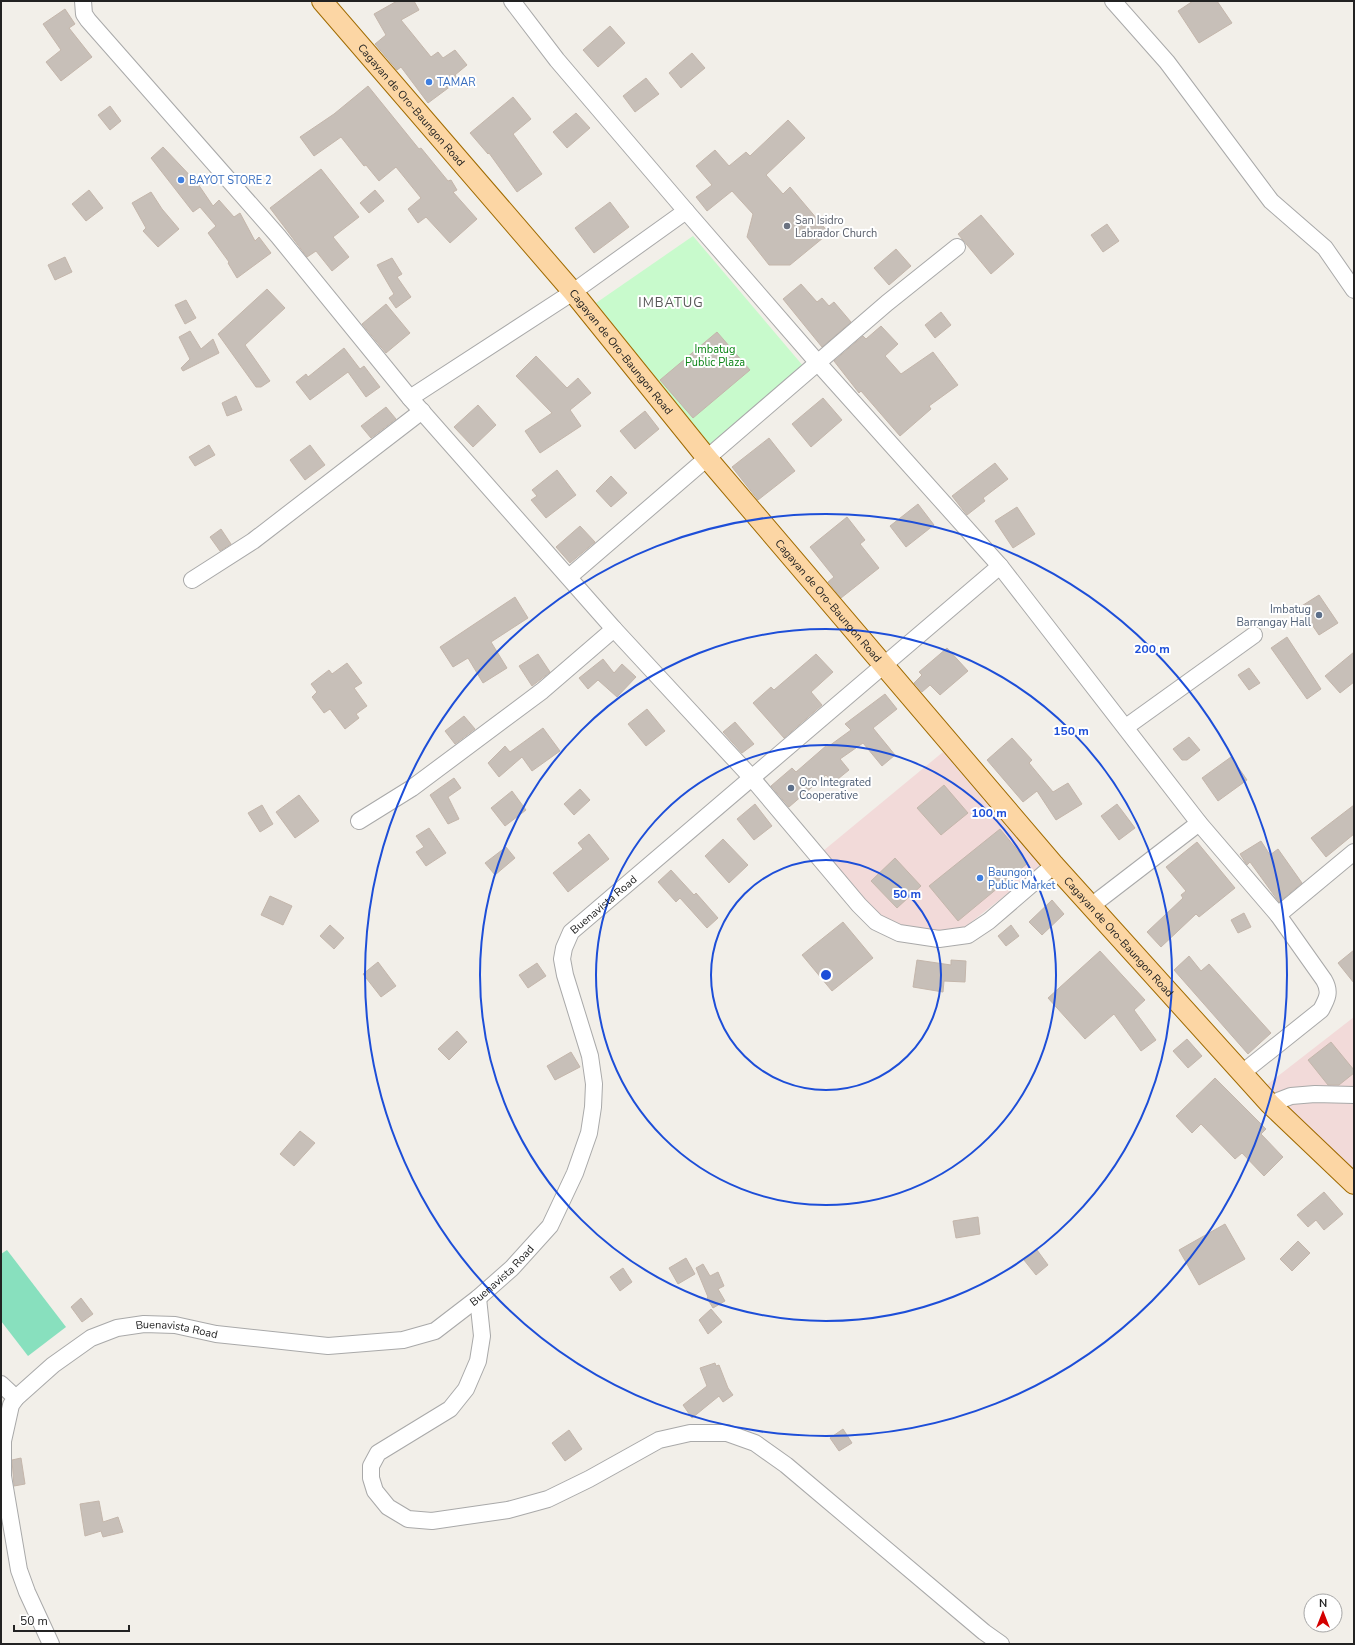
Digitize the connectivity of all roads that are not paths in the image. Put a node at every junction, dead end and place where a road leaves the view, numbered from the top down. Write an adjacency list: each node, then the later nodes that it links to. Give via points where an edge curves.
1 (83, 1): 10 (street, via 84,14 88,20 278,236)
2 (322, 1): 8 (main road, Cagayan de Oro-Baungon Road)
3 (512, 1): 5 (street, via 557,60)
4 (1113, 1): 7 (street, via 1168,62 1270,201 1325,248)
5 (686, 211): 8 (street); 9 (street)
6 (957, 247): 9 (street)
7 (1354, 290)
8 (573, 292): 10 (street); 12 (main road, Cagayan de Oro-Baungon Road)
9 (818, 363): 12 (street); 13 (street)
10 (410, 398): 11 (street)
11 (422, 411): 14 (street); 15 (street, via 253,541)
12 (707, 458): 14 (street); 18 (main road, Cagayan de Oro-Baungon Road)
13 (1000, 566): 18 (street, Buenavista Road); 19 (street)
14 (570, 577): 16 (street)
15 (192, 580)
16 (614, 629): 20 (street); 21 (street, via 542,692 412,788)
17 (1254, 635): 19 (street)
18 (885, 666): 20 (street, Buenavista Road); 24 (main road, Cagayan de Oro-Baungon Road)
19 (1126, 727): 22 (street)
20 (751, 777): 24 (street, via 859,905 876,922 899,933 938,939 968,935 989,921); 31 (street, Buenavista Road, via 571,932 562,958 590,1056 594,1084 589,1133 575,1173 550,1226 512,1268)
21 (359, 821)
22 (1199, 823): 25 (street); 26 (street)
23 (1354, 852): 26 (street)
24 (1054, 864): 25 (main road, Cagayan de Oro-Baungon Road)
25 (1091, 906): 27 (main road, Cagayan de Oro-Baungon Road)
26 (1278, 915): 27 (street, via 1328,986 1328,998 1320,1010)
27 (1242, 1074): 29 (main road, Cagayan de Oro-Baungon Road)
28 (1354, 1095): 29 (street, via 1291,1096)
29 (1270, 1104): 30 (main road, Cagayan de Oro-Baungon Road)
30 (1354, 1184)
31 (478, 1298): 33 (street, Buenavista Road, via 435,1331 403,1340 328,1346 216,1334 175,1325 144,1324 118,1328 91,1338 53,1365); 35 (street, via 482,1336 478,1361 466,1389 450,1408 378,1453 371,1466 370,1478 375,1491 388,1507 408,1519 432,1521 508,1510 548,1499 659,1440 690,1433 727,1433 754,1443 786,1465)
32 (1, 1384): 33 (street)
33 (16, 1398): 34 (street, Buenavista Road, via 11,1405 3,1441 3,1476 20,1570 27,1592)
34 (51, 1644)
35 (1001, 1644)

